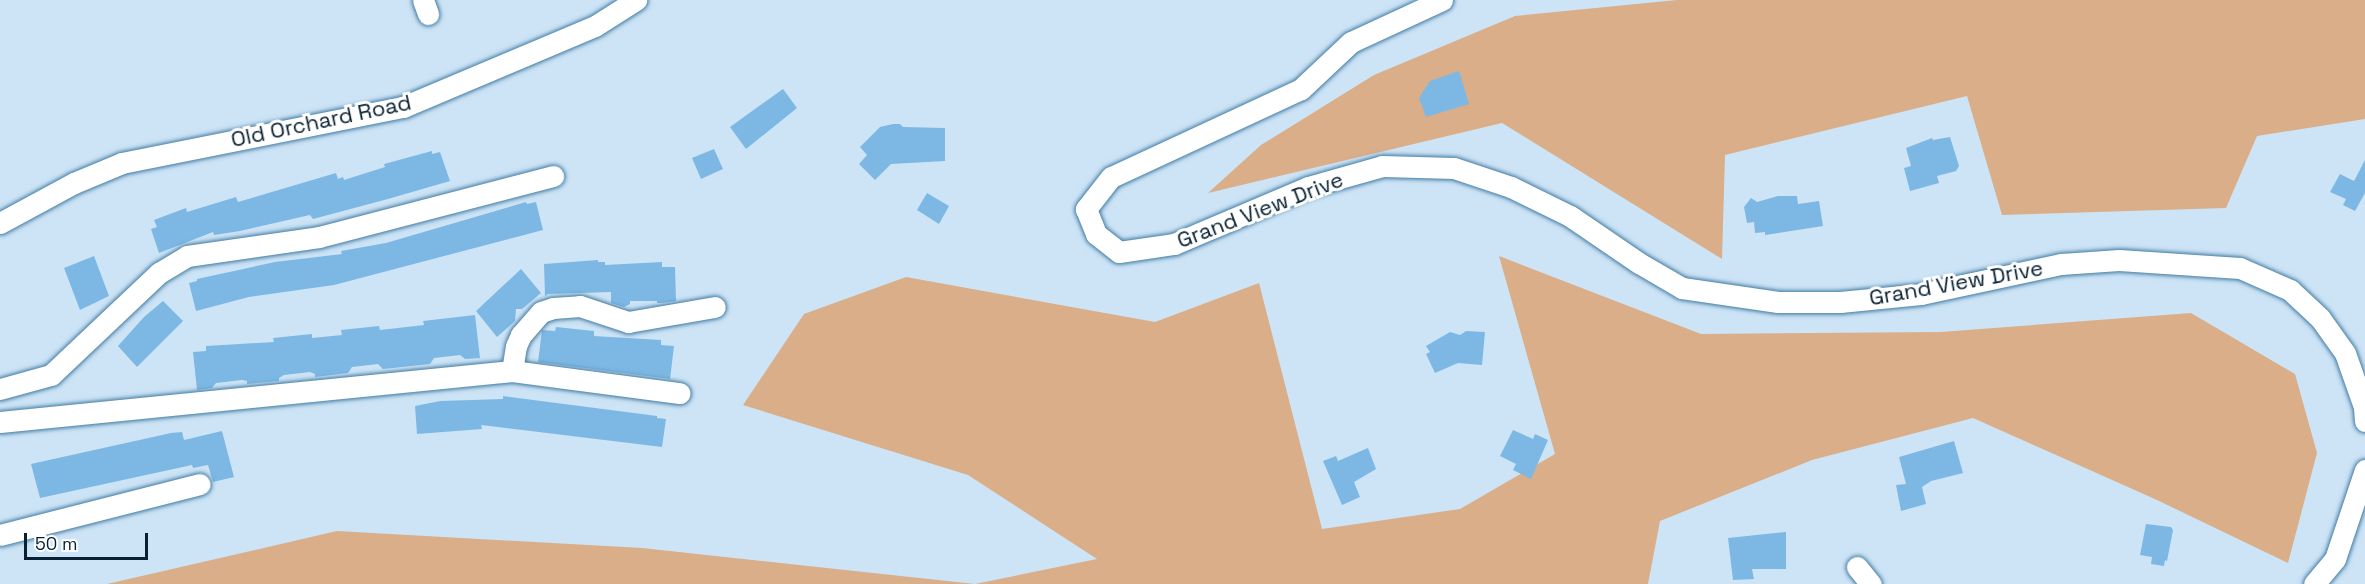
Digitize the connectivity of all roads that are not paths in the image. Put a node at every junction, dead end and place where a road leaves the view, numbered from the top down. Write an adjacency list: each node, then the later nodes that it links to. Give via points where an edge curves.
1 (636, 0): 4 (street, Old Orchard Road, via 595,26 404,107 122,163 74,183)
2 (1442, 0): 9 (street, Grand View Drive, via 1351,42 1301,89 1111,177 1086,209 1096,234 1119,252 1174,244 1308,187 1382,166 1454,168 1511,187 1570,216 1682,288 1778,303 1922,294 2061,264 2119,261 2240,268 2290,290 2320,318 2345,353)
3 (553, 176): 7 (street, via 319,237 187,256 159,273 51,375)
4 (0, 223)
5 (715, 307): 6 (street, via 628,322 580,306 553,308 542,312 521,334)
6 (512, 371): 8 (street); 10 (street)
7 (0, 389)
8 (680, 393)
9 (2365, 421)
10 (0, 422)
11 (2365, 470): 16 (street, via 2335,559)
12 (200, 484): 13 (street)
13 (0, 535)
14 (1857, 567): 15 (street)
15 (1870, 584)
16 (2314, 584)

